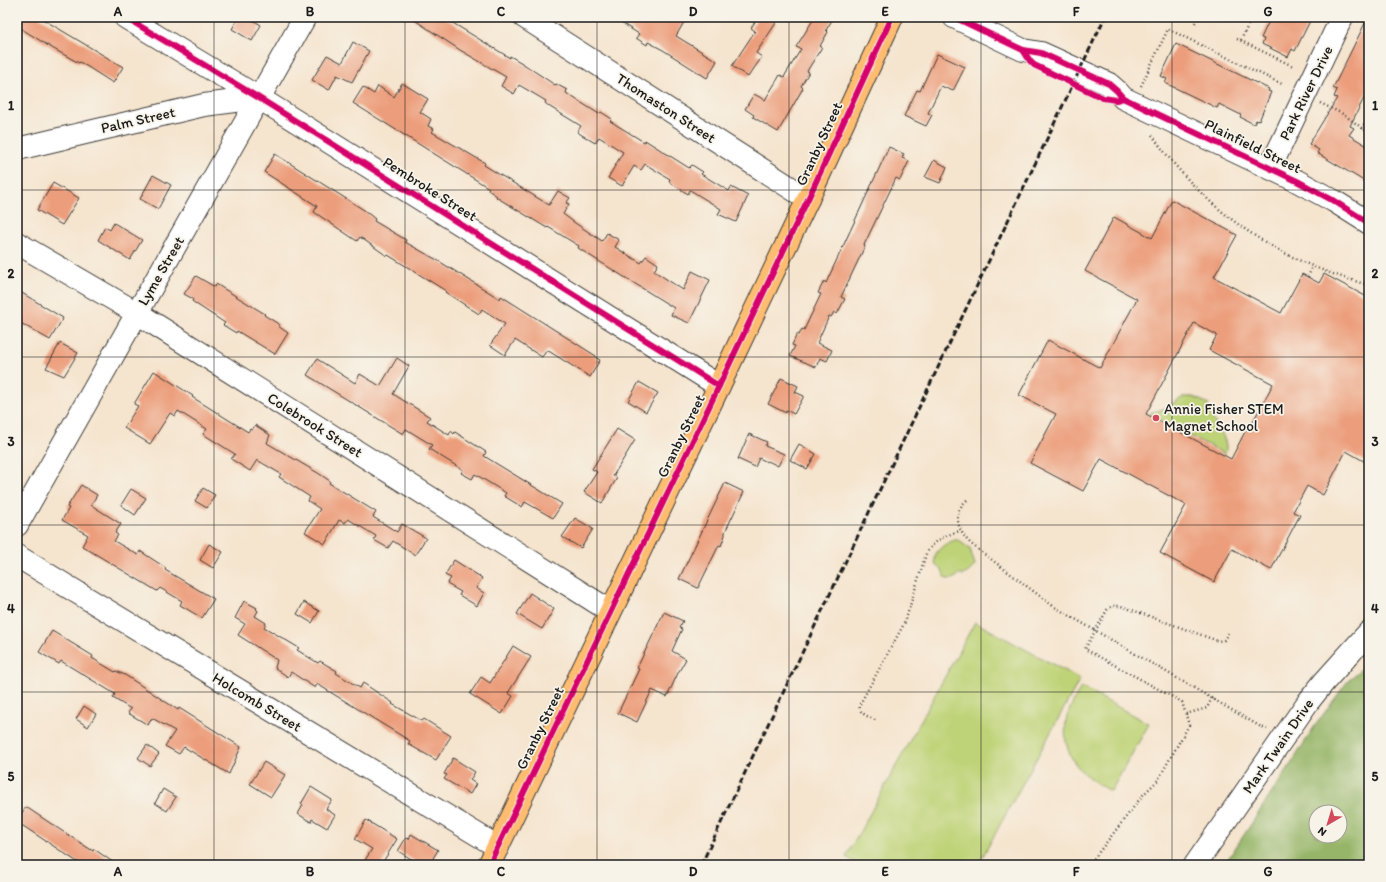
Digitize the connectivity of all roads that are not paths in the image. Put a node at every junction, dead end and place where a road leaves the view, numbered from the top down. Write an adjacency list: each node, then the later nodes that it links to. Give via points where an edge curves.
1 (125, 17): 7 (street, Pembroke Street)
2 (305, 17): 7 (street, Lyme Street)
3 (524, 17): 10 (street, Thomaston Street)
4 (892, 17): 10 (main road, Granby Street)
5 (954, 17): 9 (street, Plainfield Street, via 1023,50 1034,65 1110,100 1123,98)
6 (1342, 17): 9 (street, Park River Drive)
7 (259, 98): 8 (street, Palm Street, via 204,105); 13 (street, Lyme Street); 14 (street, Pembroke Street)
8 (17, 149)
9 (1270, 168): 11 (street, Plainfield Street, via 1334,201)
10 (808, 199): 14 (main road, Granby Street)
11 (1369, 223)
12 (17, 243): 13 (street, Colebrook Street)
13 (136, 313): 15 (street, Lyme Street); 17 (street, Colebrook Street)
14 (719, 386): 17 (main road, Granby Street)
15 (17, 525)
16 (17, 556): 19 (street, Holcomb Street)
17 (610, 611): 19 (main road, Granby Street)
18 (1369, 632): 20 (street, Mark Twain Drive, via 1308,702)
19 (493, 856)
20 (1194, 865)

